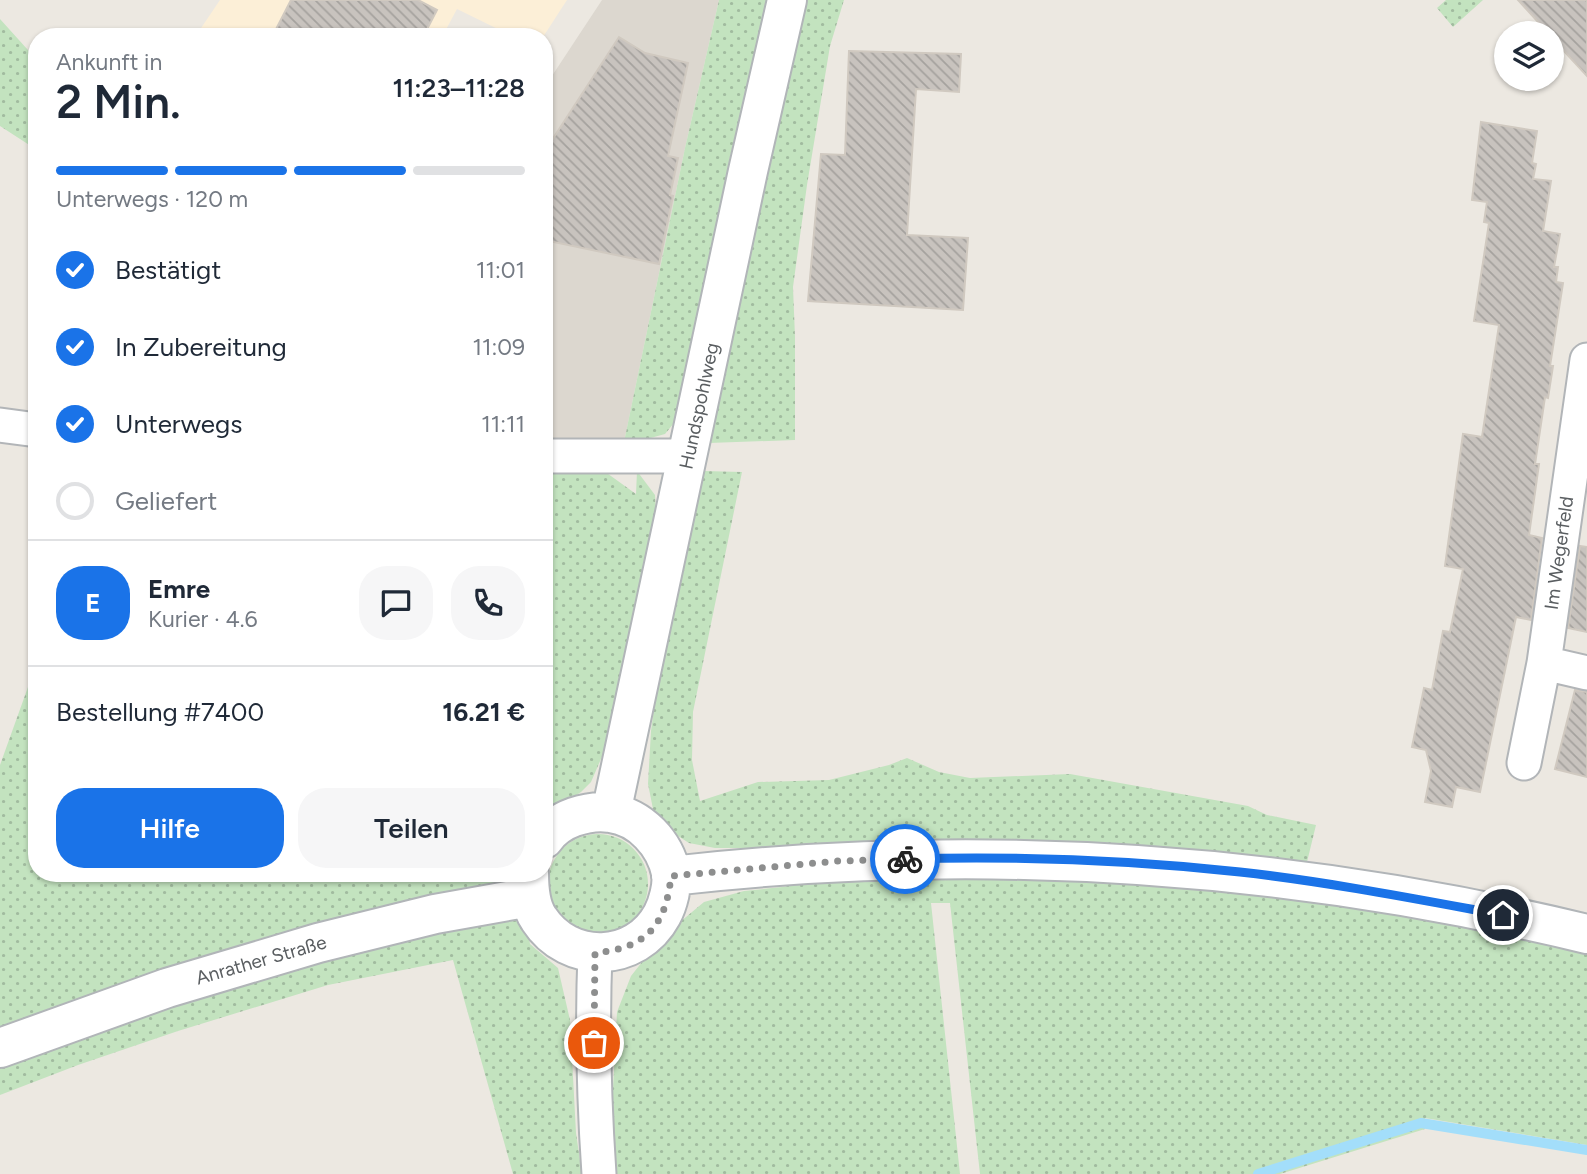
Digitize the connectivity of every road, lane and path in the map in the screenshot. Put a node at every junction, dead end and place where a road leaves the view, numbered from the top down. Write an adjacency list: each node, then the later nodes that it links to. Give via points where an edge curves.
1 (788, 0): 6 (street, Hundspohlweg)
2 (1587, 360): 7 (street, Im Wegerfeld)
3 (0, 425): 4 (street)
4 (28, 429)
5 (553, 456): 6 (street)
6 (688, 456): 10 (street, Hundspohlweg)
7 (1544, 663): 8 (street); 9 (street, Im Wegerfeld)
8 (1587, 673)
9 (1524, 763)
10 (611, 813): 11 (street, via 587,813); 12 (street, via 631,819 650,833 663,851)
11 (553, 830)
12 (671, 876): 14 (street, via 852,861 1109,862 1326,883); 15 (street, via 663,913 652,931 616,951)
13 (529, 885): 15 (street, Anrather Straße, via 538,918 553,936 573,948); 16 (street, Anrather Straße, via 167,988)
14 (1587, 934)
15 (595, 953): 17 (street)
16 (0, 1048)
17 (599, 1174)

